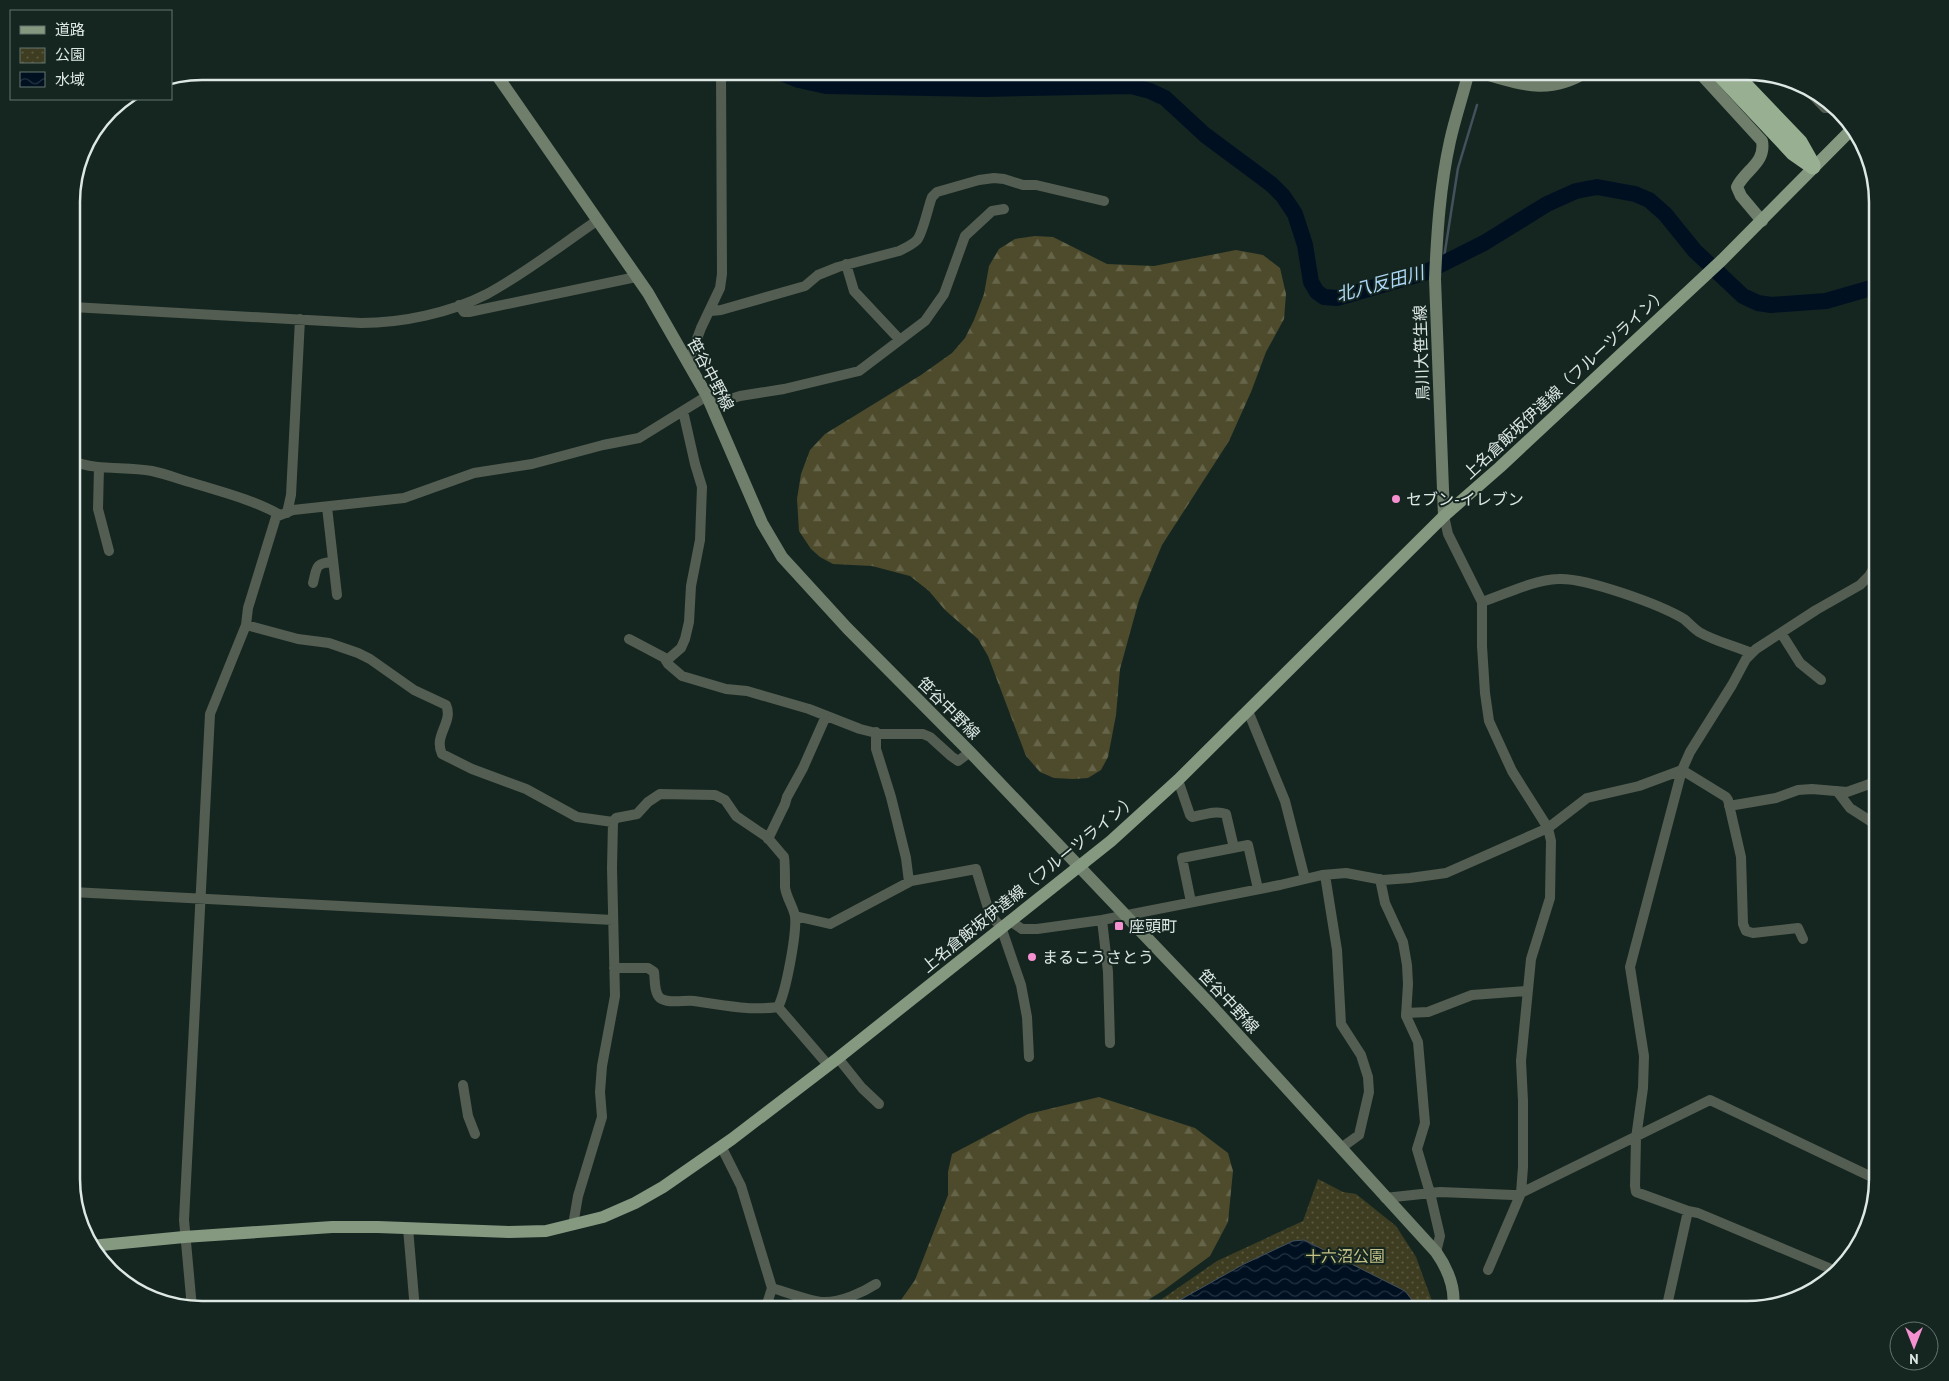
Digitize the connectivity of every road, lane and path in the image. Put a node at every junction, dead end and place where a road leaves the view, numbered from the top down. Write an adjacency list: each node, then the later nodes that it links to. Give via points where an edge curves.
1 (500, 80): 13 (street, 笹谷中野線)
2 (721, 80): 19 (street, via 722,274)
3 (1467, 80): 29 (street, 鳥川大笹生線, via 1450,142 1437,228 1435,279)
4 (1507, 80): 5 (street, via 1544,87)
5 (1570, 80)
6 (1706, 80): 14 (street, via 1762,140 1763,151 1759,161 1737,187)
7 (1724, 80): 10 (highway, via 1793,153)
8 (1741, 80): 10 (highway, via 1800,142)
9 (1848, 133): 10 (main road, 上名倉飯坂伊達線（フルーツライン）)
10 (1814, 167): 14 (main road, 上名倉飯坂伊達線（フルーツライン）)
11 (1104, 201): 15 (street, via 1036,185 1023,186 1004,179 978,180 937,192 932,197 916,242 899,251)
12 (1004, 208): 21 (street, via 992,211 965,236 944,294 925,321)
13 (598, 220): 16 (street, 笹谷中野線); 17 (street, via 515,277 485,295)
14 (1762, 221): 29 (main road, 上名倉飯坂伊達線（フルーツライン）, via 1500,468)
15 (846, 264): 19 (street, via 818,275 805,286); 21 (street, via 854,291)
16 (636, 277): 17 (street, via 469,312 464,312); 22 (street, 笹谷中野線)
17 (460, 304): 20 (street, via 422,316 374,323)
18 (80, 307): 20 (street)
19 (711, 311): 22 (street)
20 (300, 320): 28 (street, via 291,495)
21 (900, 340): 23 (street, via 859,372)
22 (688, 363): 23 (street, 笹谷中野線)
23 (709, 401): 24 (street); 45 (street, 笹谷中野線, via 762,523 782,557)
24 (683, 411): 27 (street, via 639,438 532,464 474,473 404,498); 40 (street, via 702,487 700,540 691,586 689,622 680,648)
25 (80, 464): 26 (street)
26 (99, 467): 28 (street, via 152,471); 30 (street, via 98,509)
27 (327, 507): 28 (street); 31 (street)
28 (283, 514): 36 (street, via 276,517 248,608)
29 (1444, 516): 35 (street, via 1448,534); 42 (main road, 上名倉飯坂伊達線（フルーツライン）)
30 (109, 551)
31 (333, 562): 33 (street, via 317,566); 34 (street)
32 (1869, 577): 37 (street)
33 (313, 583)
34 (337, 595)
35 (1482, 602): 39 (street, via 1542,582 1568,579 1617,591 1667,611 1699,632); 53 (street, via 1482,646 1489,721 1512,771)
36 (246, 625): 52 (street, via 329,643 370,659 414,690 446,705 448,714 439,743 442,754 526,789 577,817); 63 (street, via 210,714)
37 (1781, 633): 39 (street); 41 (street, via 1800,663)
38 (629, 640): 40 (street)
39 (1752, 653): 46 (street)
40 (666, 661): 43 (street, via 682,676 726,689 747,691)
41 (1821, 680)
42 (1248, 711): 47 (main road, 上名倉飯坂伊達線（フルーツライン）); 58 (street, via 1285,801)
43 (826, 716): 44 (street); 54 (street)
44 (876, 732): 45 (street, via 923,734 958,761); 60 (street, via 876,749)
45 (970, 752): 56 (street, 笹谷中野線)
46 (1682, 770): 50 (street, via 1726,797); 53 (street, via 1639,786 1587,798); 81 (street, via 1630,967 1644,1056)
47 (1178, 780): 55 (street, via 1192,817 1226,814); 56 (main road, 上名倉飯坂伊達線（フルーツライン）)
48 (1869, 784): 49 (street)
49 (1837, 791): 50 (street, via 1798,790 1776,798); 51 (street, via 1850,808)
50 (1729, 806): 70 (street, via 1741,857 1743,924 1746,931 1798,928)
51 (1869, 820)
52 (613, 822): 54 (street, via 616,818 637,814 660,794 714,795 725,800 736,816); 67 (street)
53 (1548, 828): 59 (street, via 1446,873); 72 (street, via 1551,841 1550,898 1531,959)
54 (768, 839): 65 (street, via 786,860 783,869 786,895)
55 (1234, 848): 61 (street, via 1248,845); 64 (street, via 1182,858)
56 (1080, 867): 66 (street, 笹谷中野線); 69 (main road, 上名倉飯坂伊達線（フルーツライン）)
57 (1325, 875): 58 (street); 59 (street, via 1346,873); 83 (street, via 1337,950 1341,1024 1361,1055 1369,1092 1359,1136)
58 (1305, 879): 61 (street)
59 (1380, 879): 74 (street, via 1385,903 1403,942 1408,984)
60 (909, 882): 65 (street, via 830,924); 69 (street, via 976,869 992,917)
61 (1258, 889): 64 (street)
62 (80, 892): 63 (street)
63 (201, 899): 67 (street); 91 (street)
64 (1191, 902): 66 (street)
65 (795, 916): 73 (street, via 789,970)
66 (1126, 916): 68 (street); 83 (street, 笹谷中野線)
67 (613, 920): 71 (street)
68 (1102, 920): 69 (street, via 1037,929); 75 (street, via 1108,972)
69 (1006, 924): 76 (street, via 1021,984); 77 (main road, 上名倉飯坂伊達線（フルーツライン）)
70 (1803, 939)
71 (614, 968): 73 (street, via 650,969 654,972 657,994 661,999 711,1005); 89 (street, via 613,1009 602,1066 602,1117 580,1189)
72 (1528, 991): 74 (street, via 1472,995 1428,1012); 86 (street, via 1521,1061)
73 (778, 1007): 77 (street)
74 (1406, 1013): 85 (street, via 1418,1042 1425,1123 1417,1149)
75 (1110, 1043)
76 (1030, 1057)
77 (833, 1062): 79 (street); 82 (main road, 上名倉飯坂伊達線（フルーツライン）)
78 (463, 1084): 80 (street, via 468,1116)
79 (879, 1104)
80 (475, 1134)
81 (1636, 1138): 84 (street, via 1710,1100); 86 (street); 88 (street, via 1636,1192)
82 (721, 1146): 89 (main road, 上名倉飯坂伊達線（フルーツライン）, via 635,1203); 97 (street, via 740,1186)
83 (1341, 1148): 87 (street, 笹谷中野線)
84 (1869, 1176)
85 (1430, 1193): 86 (street); 87 (street); 93 (street, via 1440,1236)
86 (1521, 1193): 95 (street)
87 (1385, 1198): 93 (street, 笹谷中野線)
88 (1688, 1211): 94 (street); 104 (street)
89 (573, 1225): 90 (main road, 上名倉飯坂伊達線（フルーツライン）, via 527,1232)
90 (408, 1228): 91 (main road, 上名倉飯坂伊達線（フルーツライン）, via 332,1227); 99 (street)
91 (184, 1237): 92 (main road, 上名倉飯坂伊達線（フルーツライン）); 98 (street)
92 (100, 1245)
93 (1436, 1252): 103 (street, 笹谷中野線, via 1447,1270)
94 (1830, 1268)
95 (1488, 1270)
96 (876, 1284): 102 (street)
97 (772, 1288): 100 (street); 101 (street)
98 (191, 1300)
99 (413, 1301)
100 (768, 1301)
101 (816, 1301)
102 (831, 1301)
103 (1454, 1301)
104 (1668, 1301)

